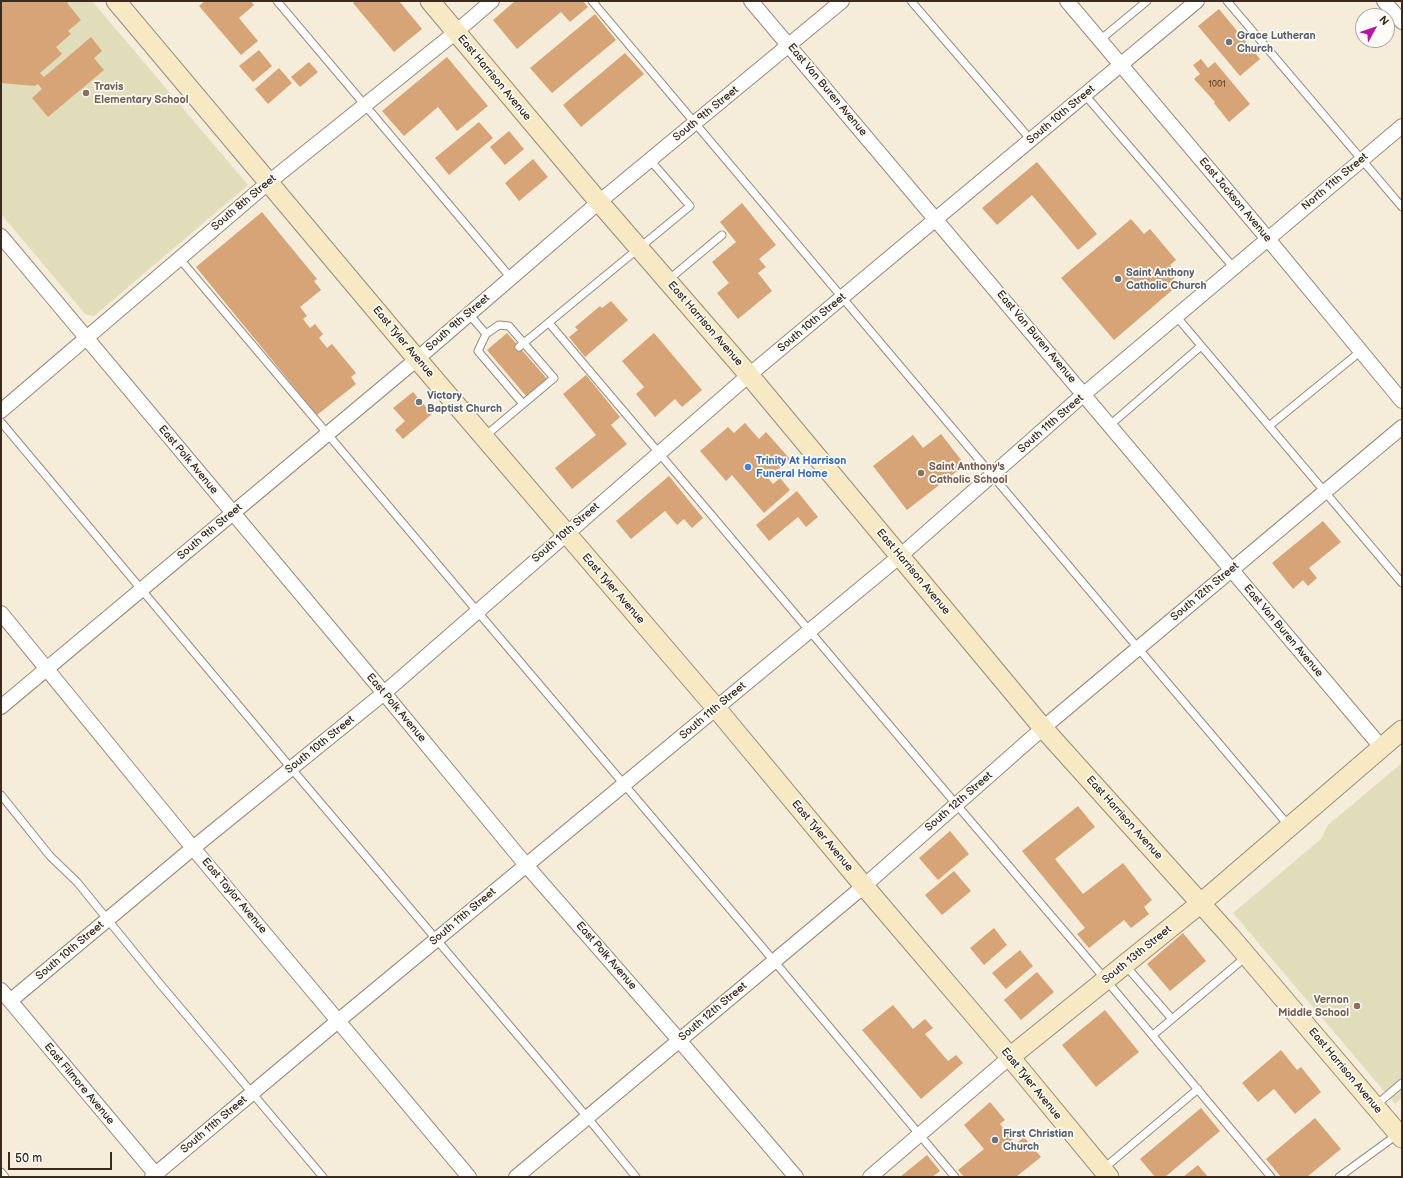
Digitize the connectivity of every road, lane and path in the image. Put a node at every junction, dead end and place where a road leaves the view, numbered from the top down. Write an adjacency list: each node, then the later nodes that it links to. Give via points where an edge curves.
1 (277, 1): 20 (lane)
2 (430, 1): 15 (main road, East Harrison Avenue)
3 (492, 1): 15 (street, South 8th Street)
4 (592, 1): 21 (lane)
5 (752, 1): 17 (street, East Van Buren Avenue)
6 (842, 1): 17 (street, South 9th Street)
7 (911, 1): 23 (lane)
8 (1067, 1): 16 (street, East Jackson Avenue)
9 (1147, 1): 16 (lane)
10 (1197, 1): 18 (street, South 10th Street)
11 (1226, 1): 25 (lane)
12 (1384, 1): 14 (street)
13 (123, 3): 26 (main road, East Tyler Avenue)
14 (1402, 22)
15 (456, 32): 20 (street, South 8th Street); 27 (main road, East Harrison Avenue)
16 (1100, 40): 18 (street, East Jackson Avenue)
17 (789, 46): 21 (street, South 9th Street); 29 (street, East Van Buren Avenue)
18 (1121, 65): 19 (street, South 10th Street); 32 (street, East Jackson Avenue)
19 (1085, 95): 23 (street, South 10th Street); 35 (lane)
20 (364, 106): 26 (street, South 8th Street); 36 (lane)
21 (696, 123): 24 (street, South 9th Street); 38 (lane)
22 (1402, 126): 25 (street, North 11th Street)
23 (1031, 140): 29 (street, South 10th Street)
24 (650, 160): 27 (street, South 9th Street); 33 (lane, via 690,206)
25 (1362, 160): 28 (lane); 32 (street, North 11th Street)
26 (269, 182): 34 (street, South 8th Street); 47 (main road, East Tyler Avenue)
27 (599, 202): 33 (main road, East Harrison Avenue); 36 (street, South 9th Street)
28 (1402, 207)
29 (936, 220): 38 (street, South 10th Street); 53 (street, East Van Buren Avenue)
30 (722, 235): 37 (lane)
31 (1, 236): 43 (street, East Polk Avenue)
32 (1268, 239): 35 (street, South 11th Street); 46 (street, East Jackson Avenue)
33 (639, 248): 37 (main road, East Harrison Avenue); 41 (lane)
34 (179, 258): 43 (street, South 8th Street); 61 (lane)
35 (1234, 268): 40 (street, South 11th Street)
36 (511, 278): 39 (street, South 9th Street)
37 (667, 281): 50 (main road, East Harrison Avenue)
38 (843, 297): 50 (street, South 10th Street); 64 (lane)
39 (470, 314): 42 (lane); 47 (street, South 9th Street)
40 (1176, 316): 45 (lane); 53 (street, South 11th Street)
41 (548, 323): 44 (lane); 63 (lane)
42 (486, 334): 44 (lane, via 499,325 509,326); 49 (lane, via 478,351)
43 (86, 338): 56 (street, South 8th Street); 66 (street, East Polk Avenue)
44 (522, 345): 55 (lane, via 554,378)
45 (1201, 346): 58 (lane); 59 (lane)
46 (1361, 351): 54 (street, East Jackson Avenue); 59 (lane)
47 (417, 359): 61 (street, South 9th Street); 62 (main road, East Tyler Avenue)
48 (499, 364): 49 (lane)
49 (493, 369): 52 (lane)
50 (748, 375): 63 (street, South 10th Street); 68 (main road, East Harrison Avenue)
51 (514, 382): 52 (lane)
52 (508, 387): 55 (lane)
53 (1084, 394): 58 (street, East Van Buren Avenue); 64 (street, South 11th Street)
54 (1402, 401)
55 (523, 404): 62 (lane)
56 (1, 411)
57 (1, 422): 71 (lane)
58 (1110, 425): 69 (street, East Van Buren Avenue)
59 (1269, 426): 65 (lane)
60 (1402, 427): 65 (street, South 12th Street)
61 (327, 433): 66 (street, South 9th Street); 72 (lane)
62 (484, 437): 67 (main road, East Tyler Avenue)
63 (659, 453): 67 (street, South 10th Street); 74 (lane)
64 (993, 475): 68 (street, South 11th Street); 75 (lane)
65 (1324, 492): 69 (street, South 12th Street); 70 (lane)
66 (233, 513): 71 (street, South 9th Street); 77 (street, East Polk Avenue)
67 (566, 533): 72 (street, South 10th Street); 79 (main road, East Tyler Avenue)
68 (900, 556): 74 (street, South 11th Street); 80 (main road, East Harrison Avenue)
69 (1232, 569): 75 (street, South 12th Street); 82 (street, East Van Buren Avenue)
70 (1402, 583)
71 (142, 589): 76 (street, South 9th Street); 83 (lane)
72 (477, 611): 77 (street, South 10th Street); 84 (lane)
73 (1, 613): 76 (street, East Taylor Avenue)
74 (810, 630): 79 (street, South 11th Street); 86 (lane)
75 (1138, 648): 80 (street, South 12th Street); 87 (lane)
76 (48, 669): 78 (street, South 9th Street); 88 (street, East Taylor Avenue)
77 (384, 693): 83 (street, South 10th Street); 89 (street, East Polk Avenue)
78 (1, 708)
79 (716, 708): 84 (street, South 11th Street); 90 (main road, East Tyler Avenue)
80 (1043, 728): 86 (street, South 12th Street); 91 (main road, East Harrison Avenue)
81 (1402, 730): 82 (main road, South 13th Street)
82 (1382, 748): 87 (main road, South 13th Street)
83 (291, 768): 88 (street, South 10th Street); 93 (lane)
84 (624, 784): 89 (street, South 11th Street); 95 (lane)
85 (1, 795): 92 (lane, via 50,856 77,882)
86 (956, 804): 90 (street, South 12th Street); 97 (lane)
87 (1290, 827): 91 (main road, South 13th Street)
88 (193, 848): 92 (street, South 10th Street); 101 (street, East Taylor Avenue)
89 (526, 865): 93 (street, South 11th Street); 103 (street, East Polk Avenue)
90 (864, 886): 95 (street, South 12th Street); 104 (main road, East Tyler Avenue)
91 (1201, 903): 94 (main road, East Harrison Avenue); 96 (main road, South 13th Street)
92 (108, 919): 99 (street, South 10th Street); 107 (lane)
93 (436, 940): 101 (street, South 11th Street); 109 (lane)
94 (1247, 955): 100 (lane); 108 (main road, East Harrison Avenue)
95 (774, 961): 103 (street, South 12th Street); 110 (lane)
96 (1125, 965): 97 (main road, South 13th Street); 100 (lane)
97 (1106, 980): 102 (lane); 104 (main road, South 13th Street)
98 (1, 990): 99 (street, East Filmore Avenue)
99 (10, 1001): 114 (street, East Filmore Avenue)
100 (1172, 1019): 102 (lane)
101 (338, 1021): 107 (street, South 11th Street); 117 (street, East Taylor Avenue)
102 (1153, 1036): 106 (lane)
103 (680, 1040): 109 (street, South 12th Street); 120 (street, East Polk Avenue)
104 (1010, 1057): 110 (street, South 13th Street); 113 (main road, East Tyler Avenue)
105 (1402, 1083): 108 (lane)
106 (1198, 1089): 113 (lane); 123 (lane)
107 (252, 1092): 114 (street, South 11th Street); 116 (lane)
108 (1375, 1106): 111 (main road, East Harrison Avenue)
109 (588, 1117): 118 (street, South 12th Street); 119 (lane)
110 (919, 1135): 121 (street, South 13th Street); 122 (lane)
111 (1400, 1136): 124 (lane)
112 (1, 1172): 115 (lane)
113 (1106, 1173)
114 (155, 1176)
115 (5, 1177)
116 (323, 1177)
117 (469, 1177)
118 (516, 1177)
119 (636, 1177)
120 (796, 1177)
121 (870, 1177)
122 (955, 1177)
123 (1271, 1177)
124 (1339, 1177)

